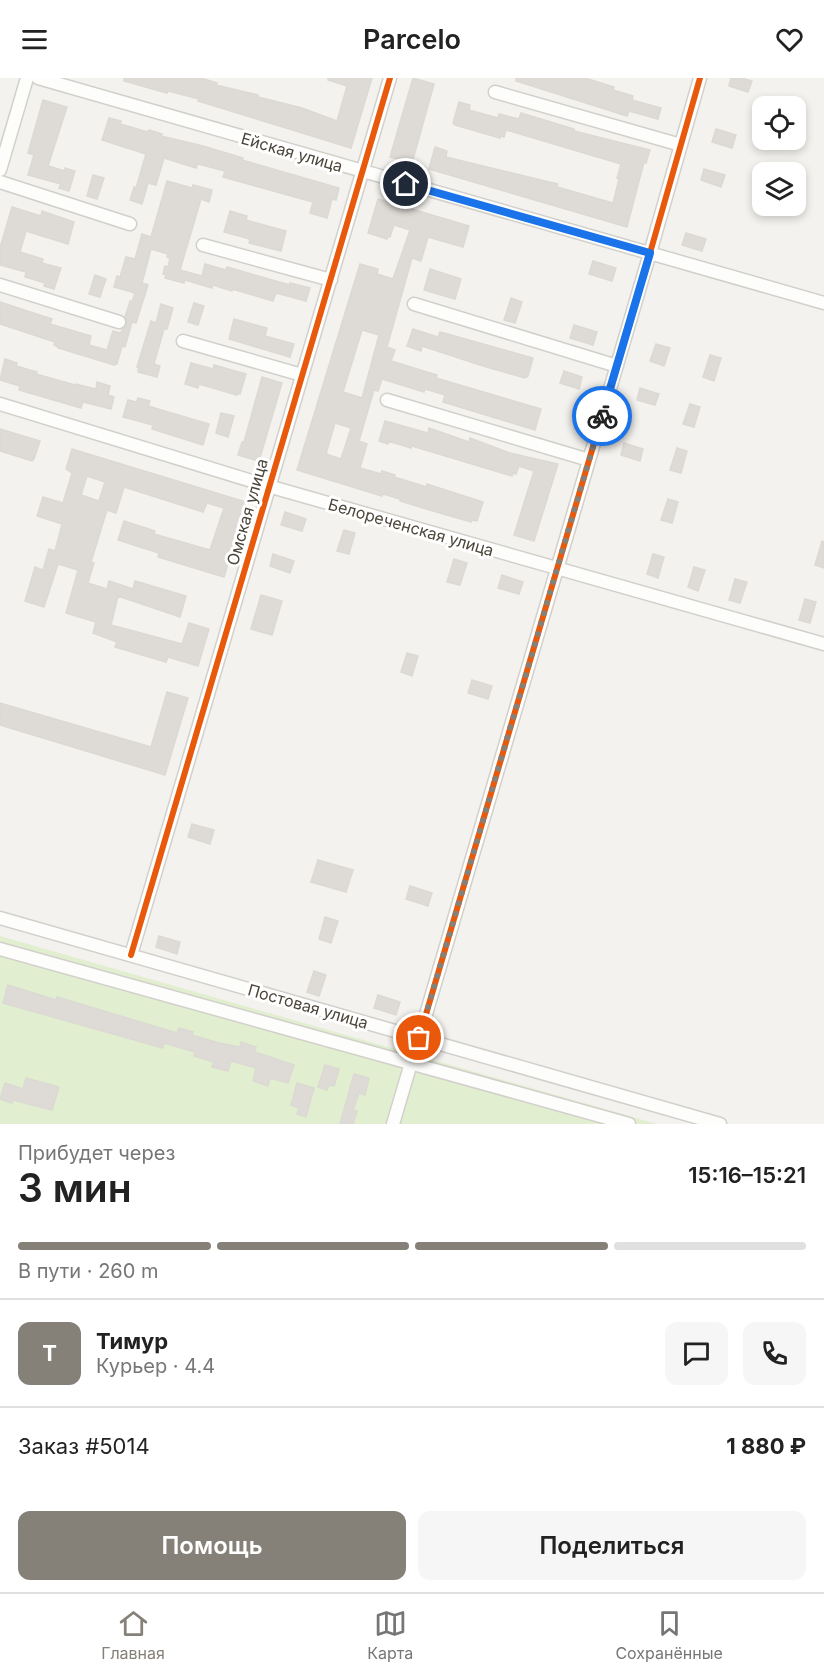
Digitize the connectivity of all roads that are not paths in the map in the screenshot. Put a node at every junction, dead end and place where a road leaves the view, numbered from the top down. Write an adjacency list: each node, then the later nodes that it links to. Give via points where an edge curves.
1 (27, 78): 7 (street)
2 (38, 78): 8 (street, Ейская улица)
3 (390, 78): 8 (street, Омская улица)
4 (700, 78): 6 (street)
5 (495, 92): 6 (street)
6 (681, 145): 12 (street)
7 (0, 170)
8 (362, 172): 12 (street, Ейская улица); 13 (street, Омская улица)
9 (0, 182): 10 (street)
10 (130, 224)
11 (204, 245): 13 (street)
12 (650, 253): 15 (street, Ейская улица); 19 (street)
13 (331, 280): 20 (street, Омская улица)
14 (0, 285): 17 (street)
15 (824, 303)
16 (414, 304): 19 (street)
17 (119, 322)
18 (183, 341): 20 (street)
19 (617, 366): 23 (street)
20 (302, 375): 24 (street, Омская улица)
21 (387, 400): 23 (street)
22 (0, 404): 24 (street, Белореченская улица)
23 (589, 460): 25 (street)
24 (268, 486): 25 (street, Белореченская улица); 29 (street, Омская улица)
25 (557, 569): 26 (street, Белореченская улица); 30 (street)
26 (824, 644)
27 (0, 918): 29 (street, Постовая улица)
28 (0, 949): 31 (street, Постовая улица)
29 (131, 955): 30 (street, Постовая улица)
30 (419, 1038): 34 (street, Постовая улица)
31 (411, 1063): 32 (street); 33 (street, Постовая улица)
32 (393, 1124)
33 (629, 1124)
34 (720, 1124)

